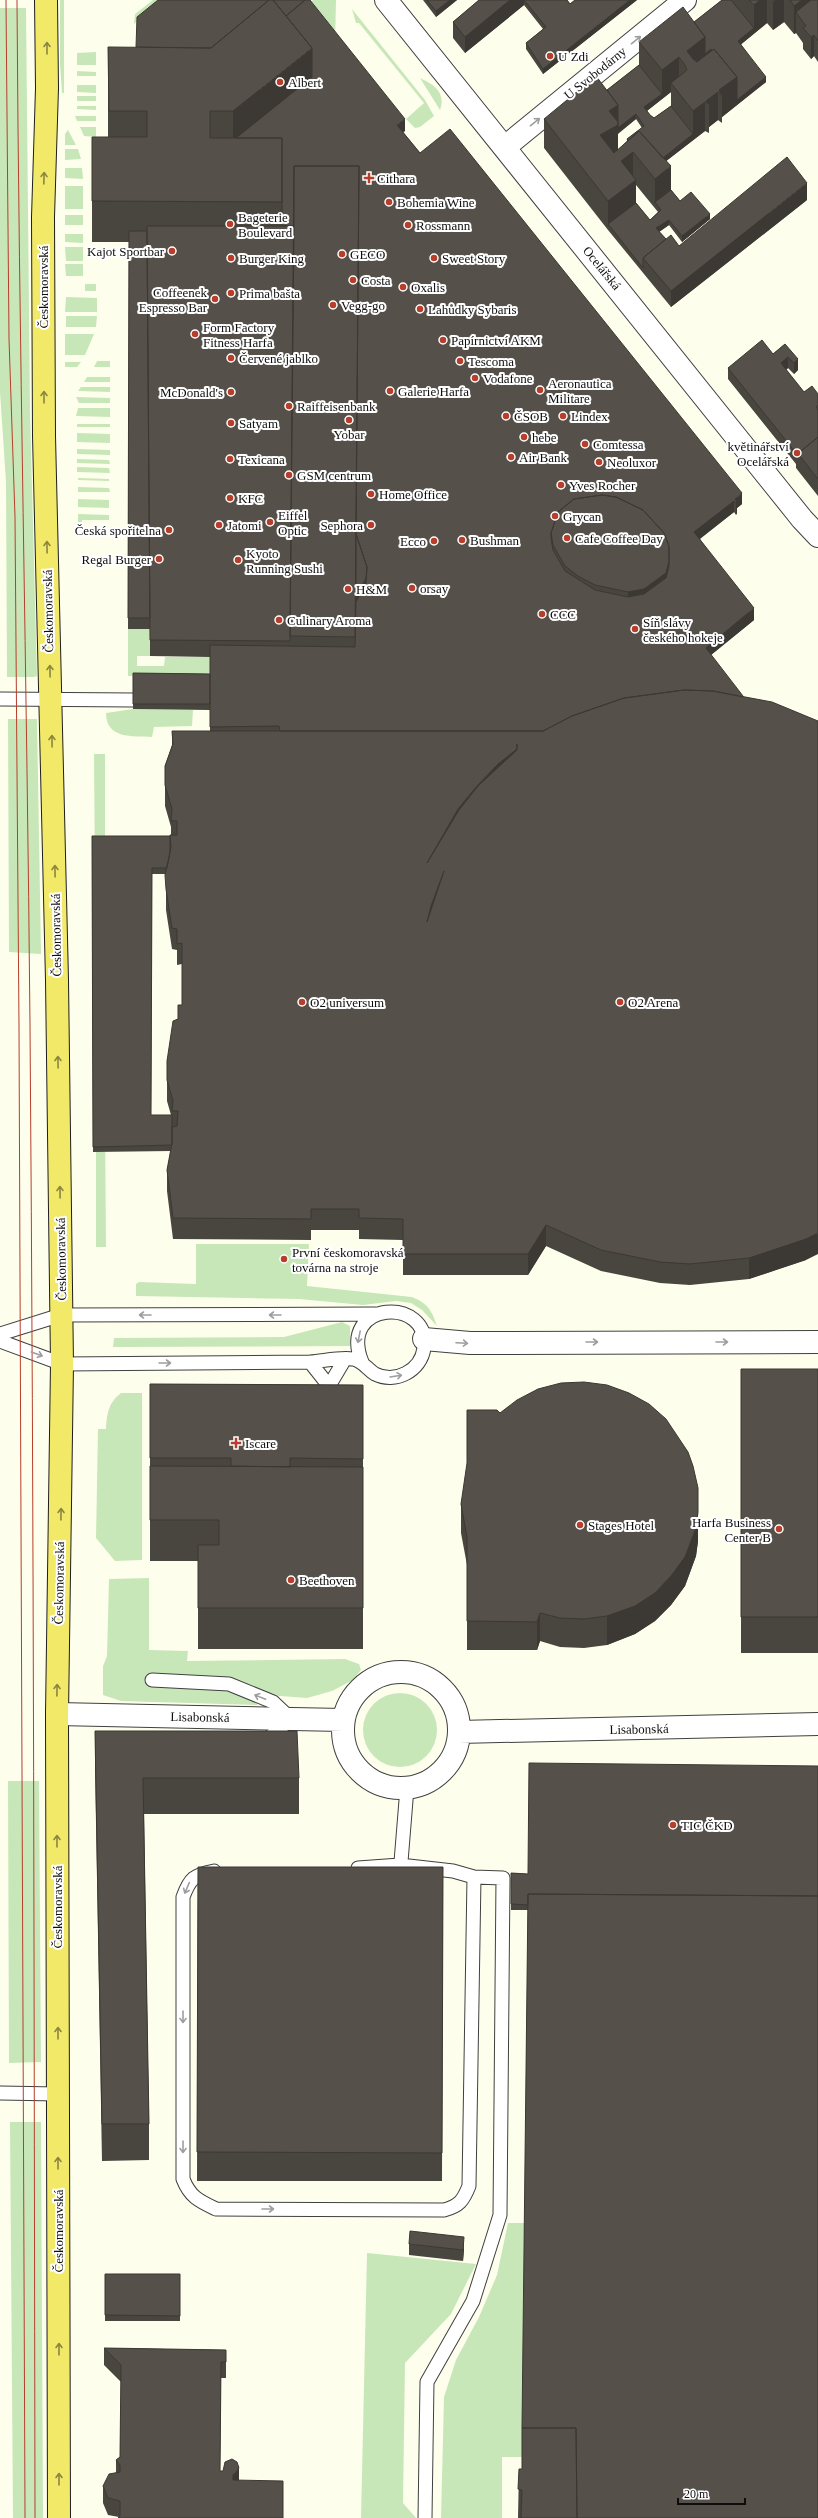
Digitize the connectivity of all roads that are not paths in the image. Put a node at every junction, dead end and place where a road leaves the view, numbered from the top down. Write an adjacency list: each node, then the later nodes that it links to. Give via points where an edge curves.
1 (46, 0): 7 (main road, Českomoravská, one-way to 1, via 44,436 43,217 47,88)
2 (386, 0): 4 (street, Ocelářská)
3 (685, 0): 4 (street, U Svobodárny, one-way to 3)
4 (505, 146): 5 (street, Ocelářská)
5 (818, 536)
6 (0, 699): 7 (lane)
7 (50, 699): 8 (lane); 10 (main road, Českomoravská, one-way to 7, via 57,972)
8 (133, 700)
9 (375, 1314): 10 (lane, one-way to 10); 12 (lane, via 393,1311 410,1317); 17 (lane, one-way to 17, via 360,1330 357,1341)
10 (61, 1315): 11 (lane); 18 (main road, Českomoravská)
11 (0, 1334)
12 (424, 1339): 14 (street, one-way to 14, via 470,1343); 17 (lane, one-way to 12, via 380,1376 402,1376 417,1365 424,1348)
13 (0, 1341): 18 (lane, one-way to 18)
14 (818, 1342)
15 (345, 1359): 16 (lane); 17 (lane); 19 (lane)
16 (310, 1362): 18 (lane, one-way to 16); 19 (lane)
17 (362, 1362)
18 (62, 1364): 22 (main road, Českomoravská, one-way to 18)
19 (329, 1386): 20 (lane)
20 (329, 1406)
21 (152, 1680): 23 (lane, one-way to 21, via 273,1702 229,1684)
22 (57, 1714): 23 (street, Lisabonská); 35 (main road, Českomoravská, one-way to 22)
23 (291, 1719): 24 (street, Lisabonská); 27 (lane, via 262,1744)
24 (343, 1720): 26 (street, via 348,1704 358,1690 386,1673 403,1671 421,1675 437,1684 450,1697 457,1714); 28 (street, via 343,1738 348,1755 358,1770 372,1781 389,1787)
25 (818, 1724): 26 (street, Lisabonská)
26 (459, 1732): 28 (street, via 456,1749 449,1764 437,1776 423,1784)
27 (254, 1744)
28 (406, 1788): 29 (lane)
29 (400, 1865): 30 (lane); 32 (lane); 33 (lane)
30 (348, 1869)
31 (230, 1870): 32 (lane, one-way to 32, via 200,1874 189,1882 183,1897 183,2179 188,2192 216,2208 444,2210 456,2207 464,2199 469,2186)
32 (474, 1876): 37 (lane, via 503,1878 500,2215 473,2301 427,2382)
33 (399, 1889)
34 (0, 2093): 35 (lane)
35 (58, 2094): 36 (main road, Českomoravská, one-way to 35)
36 (59, 2518)
37 (425, 2518)

